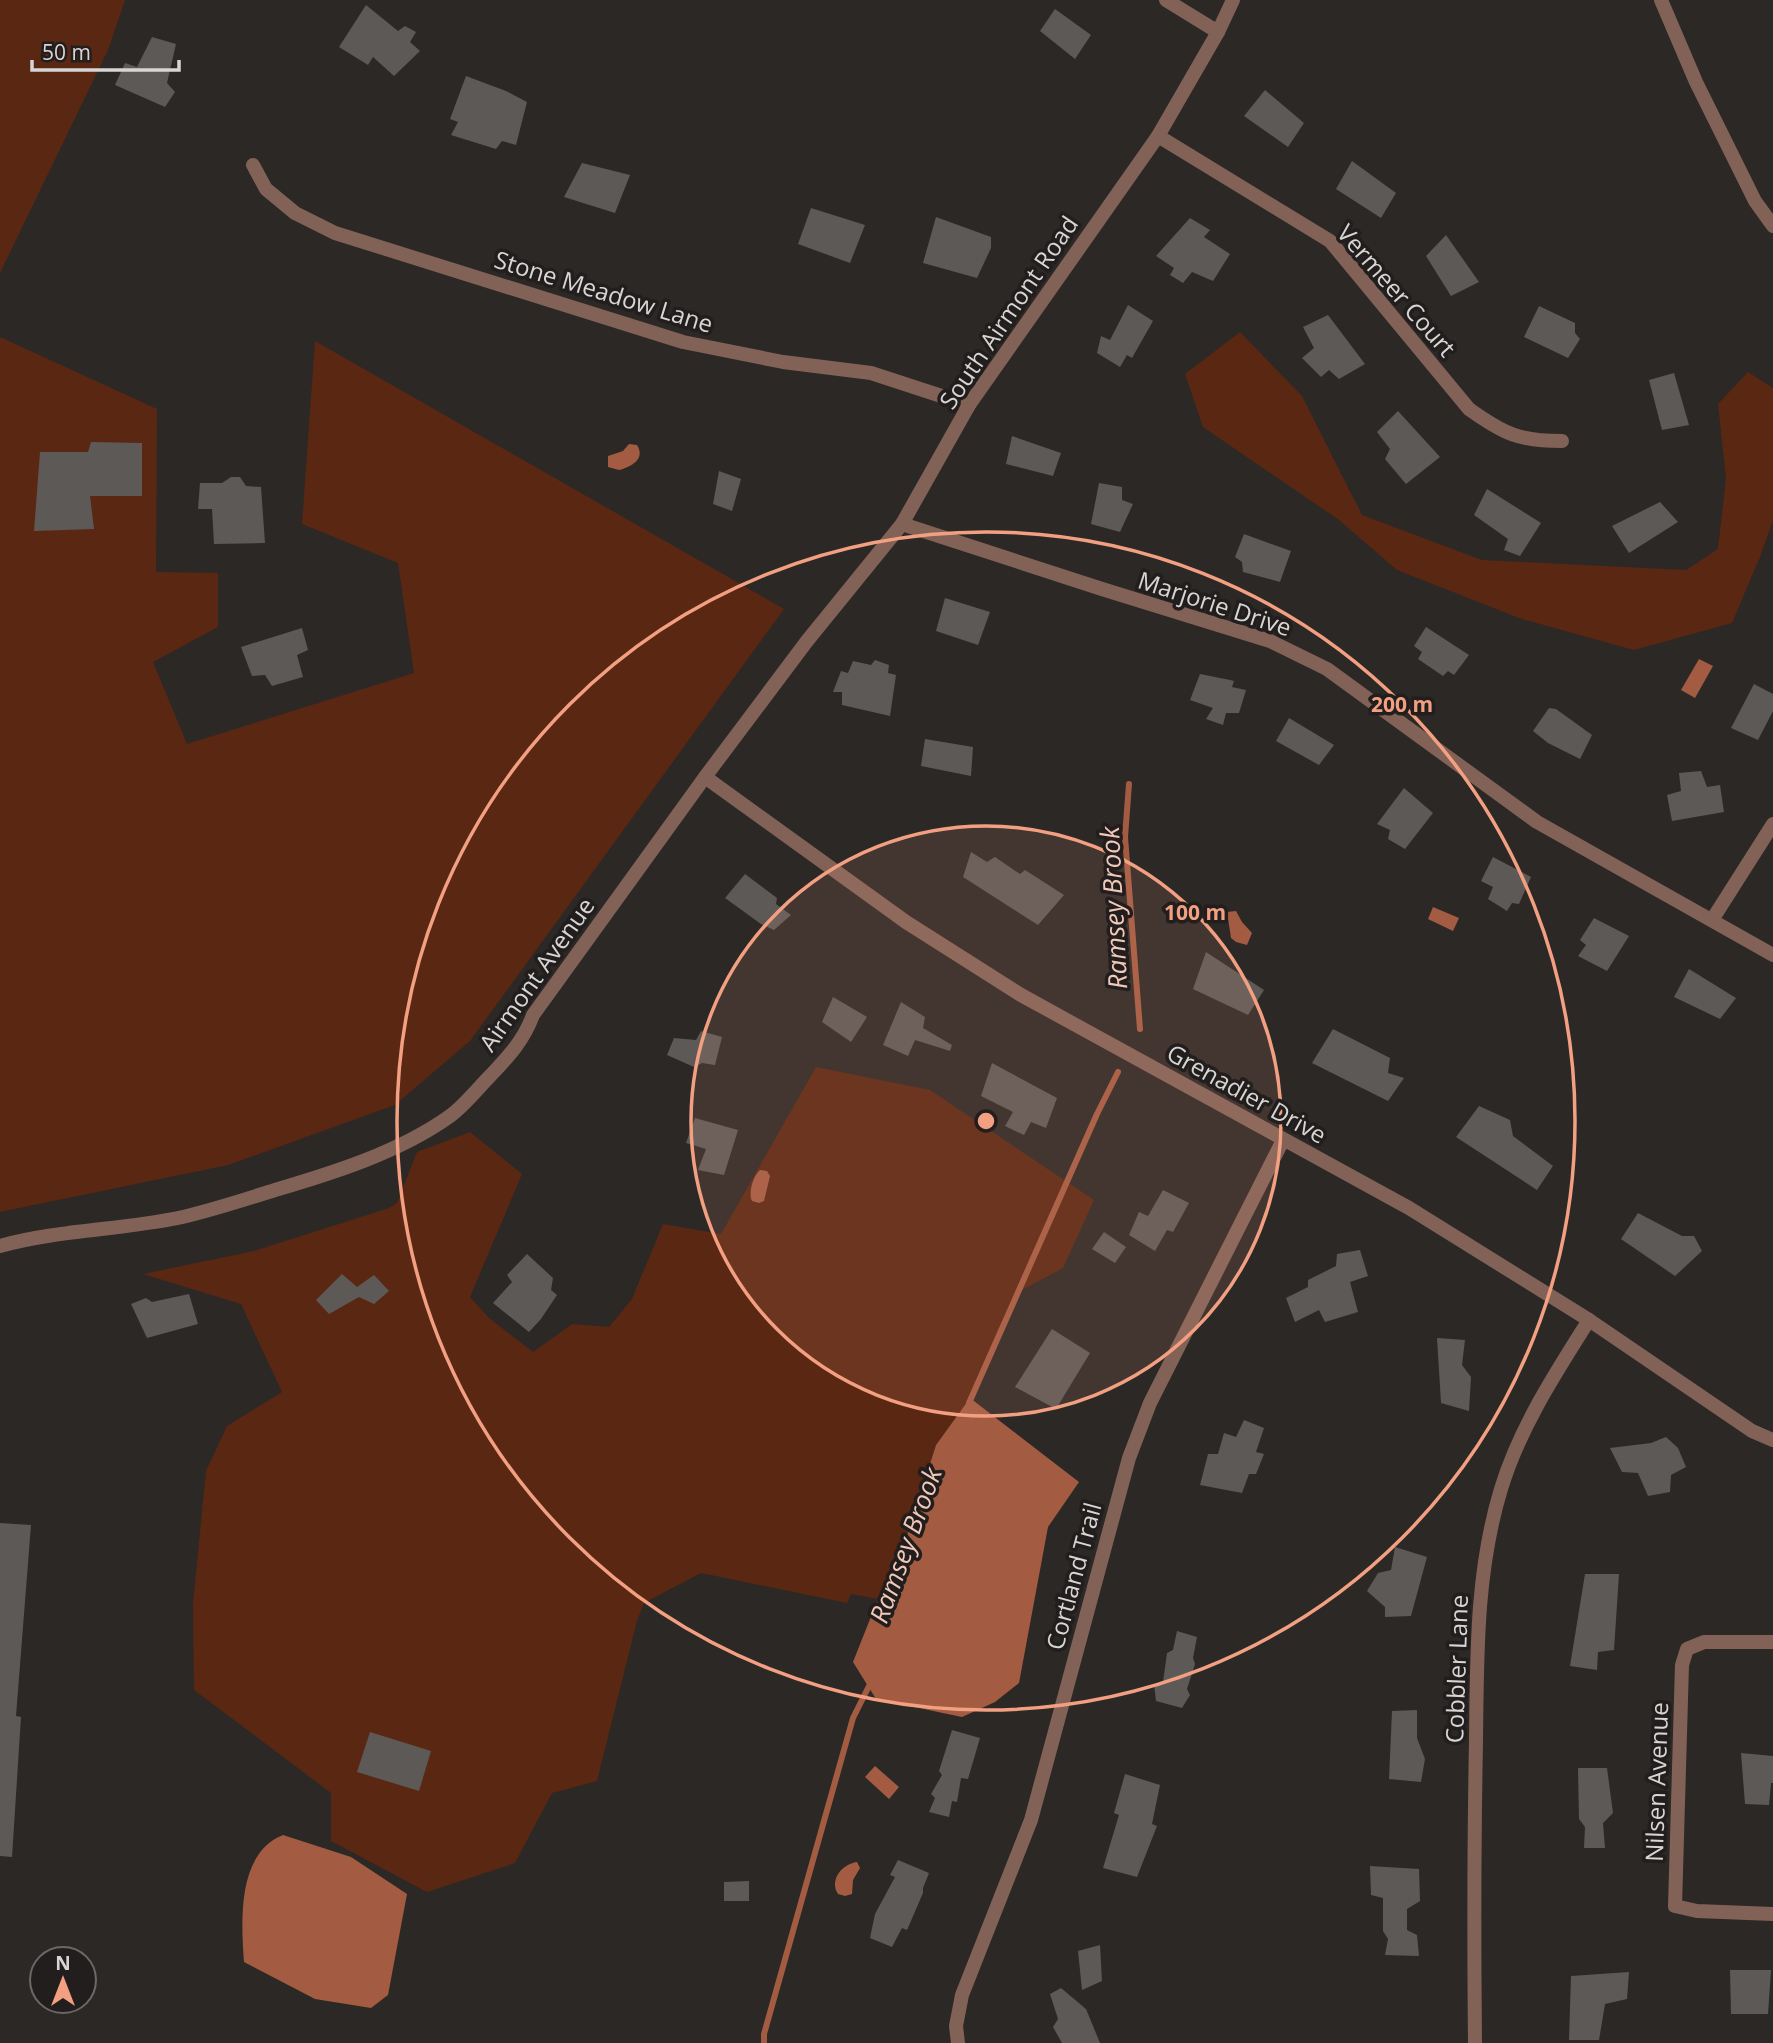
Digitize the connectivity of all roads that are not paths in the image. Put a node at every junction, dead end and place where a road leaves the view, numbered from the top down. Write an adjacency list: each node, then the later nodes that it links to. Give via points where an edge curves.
1 (1166, 0): 4 (street)
2 (1233, 0): 4 (street, South Airmont Road)
3 (1661, 0): 7 (street, via 1696,82 1755,201)
4 (1218, 32): 5 (street, South Airmont Road)
5 (1158, 136): 8 (street, South Airmont Road); 9 (street, Vermeer Court, via 1331,241 1469,410 1499,430 1536,441)
6 (253, 165): 8 (street, Stone Meadow Lane, via 266,189 295,213 335,233 682,342 871,373)
7 (1773, 226)
8 (969, 405): 10 (street, South Airmont Road)
9 (1562, 441)
10 (902, 524): 11 (street, South Airmont Road); 14 (street, Marjorie Drive, via 1270,641 1327,669 1537,822)
11 (807, 641): 12 (street, Airmont Avenue)
12 (705, 777): 16 (street, Grenadier Drive, via 906,922 1010,987); 17 (street, Airmont Avenue, via 533,1015 512,1053 451,1116 341,1170 221,1207 124,1228)
13 (1773, 824): 14 (street)
14 (1712, 920): 15 (street, Marjorie Drive)
15 (1773, 955)
16 (1283, 1140): 18 (street, Grenadier Drive, via 1409,1208); 22 (street, Cortland Trail, via 1150,1403 1129,1458 1031,1820 962,1995)
17 (0, 1246)
18 (1589, 1320): 19 (street, Grenadier Drive, via 1752,1431); 23 (street, Cobbler Lane, via 1520,1438 1493,1519 1481,1581)
19 (1773, 1440)
20 (1773, 1642): 21 (street, Nilsen Avenue, via 1704,1642 1687,1649 1682,1664 1675,1906)
21 (1773, 1914)
22 (958, 2043)
23 (1475, 2043)

